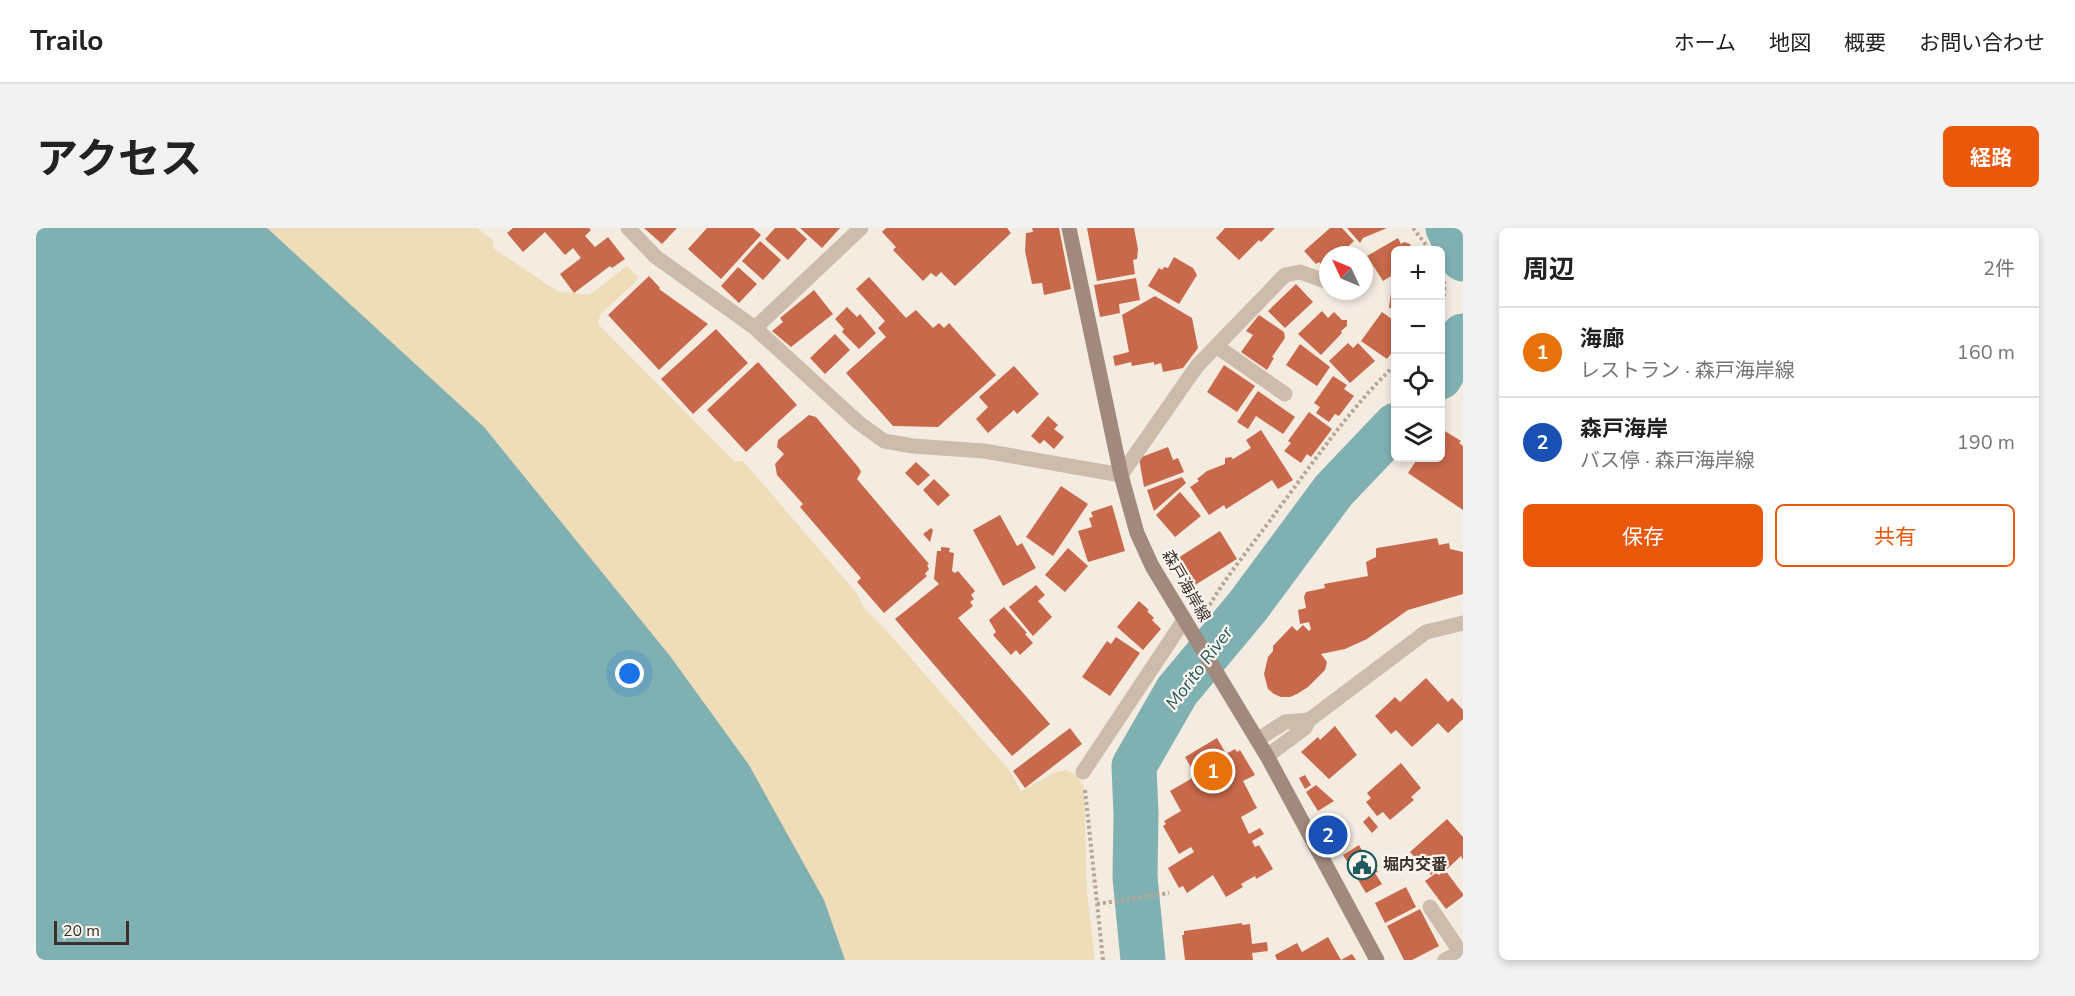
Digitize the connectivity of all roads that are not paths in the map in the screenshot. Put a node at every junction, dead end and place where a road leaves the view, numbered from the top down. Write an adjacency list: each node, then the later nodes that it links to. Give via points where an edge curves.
1 (628, 228): 5 (street, via 656,257)
2 (861, 228): 5 (street)
3 (1069, 228): 8 (main road, 森戸海岸線)
4 (1319, 279): 6 (street, via 1300,272 1285,275)
5 (755, 328): 8 (street, via 884,441 984,451)
6 (1216, 346): 7 (street); 8 (street, via 1197,366)
7 (1285, 394)
8 (1121, 475): 9 (main road, 森戸海岸線, via 1137,533)
9 (1184, 620): 12 (main road, 森戸海岸線); 14 (street)
10 (1463, 623): 11 (street, via 1426,632)
11 (1309, 720): 12 (street, via 1285,722); 13 (street, via 1305,728)
12 (1257, 740): 13 (main road, 森戸海岸線)
13 (1267, 756): 17 (main road, 森戸海岸線)
14 (1083, 772)
15 (1430, 907): 16 (street)
16 (1461, 954): 18 (street)
17 (1377, 960)
18 (1445, 960)

